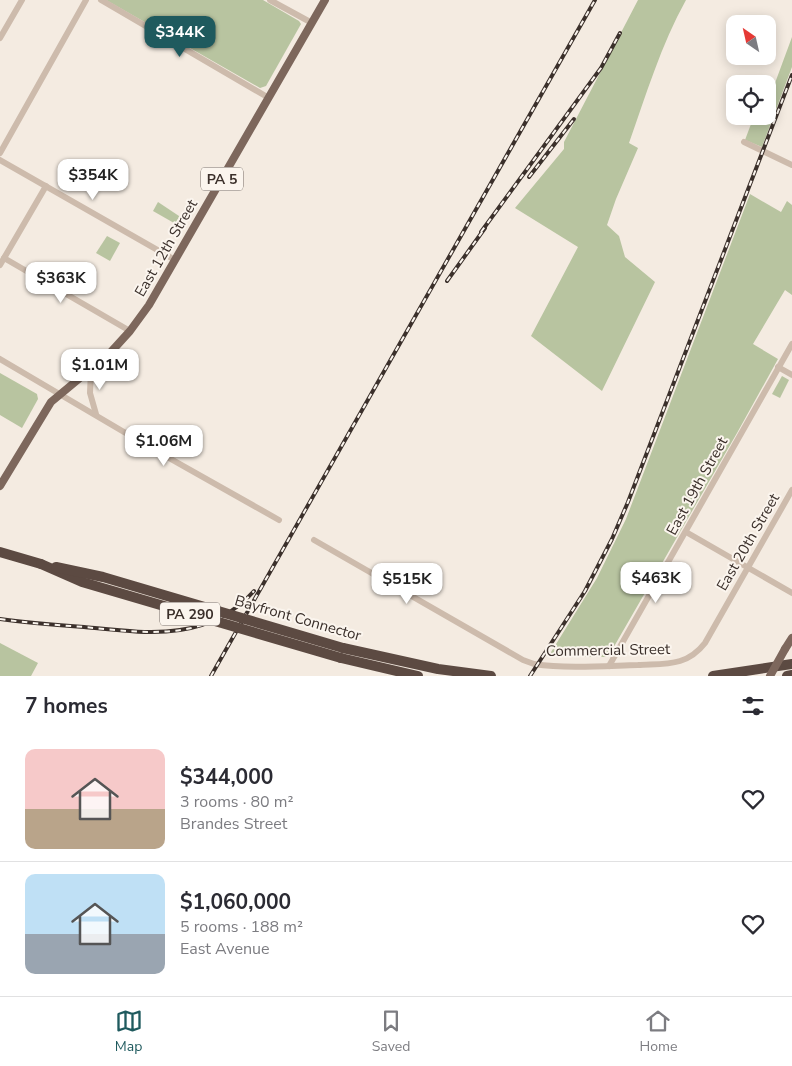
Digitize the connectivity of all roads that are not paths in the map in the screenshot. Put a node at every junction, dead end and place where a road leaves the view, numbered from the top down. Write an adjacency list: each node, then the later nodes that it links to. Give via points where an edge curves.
1 (22, 0): 7 (street)
2 (86, 0): 10 (street)
3 (101, 0): 8 (street)
4 (270, 0): 6 (street)
5 (325, 0): 6 (main road, East 12th Street / PA 5)
6 (312, 23): 8 (main road, East 12th Street / PA 5)
7 (0, 38)
8 (269, 98): 14 (main road, East 12th Street / PA 5)
9 (744, 142): 12 (street)
10 (0, 153)
11 (0, 160): 13 (street)
12 (792, 164)
13 (46, 186): 14 (street); 15 (street)
14 (175, 260): 16 (main road, East 12th Street / PA 5)
15 (2, 262): 16 (street)
16 (130, 331): 20 (main road, East 12th Street / PA 5)
17 (792, 344): 19 (street, East 19th Street)
18 (0, 359): 22 (street)
19 (778, 367): 21 (street); 27 (street, East 19th Street)
20 (91, 370): 22 (main road, East 12th Street / PA 5); 23 (street, via 90,392)
21 (792, 375)
22 (60, 394): 23 (street); 24 (main road, East 12th Street / PA 5, via 46,408)
23 (96, 415): 26 (street)
24 (0, 486)
25 (792, 490): 30 (street, East 20th Street)
26 (279, 520)
27 (686, 532): 30 (street); 36 (street, East 19th Street)
28 (314, 540): 36 (street, Commercial Street, via 523,660 547,666)
29 (0, 552): 33 (highway, Bayfront Connector / PA 290, bridge, via 103,577)
30 (748, 568): 31 (street); 34 (street, East 20th Street, via 705,643)
31 (792, 593)
32 (792, 638): 41 (main road, bridge)
33 (342, 653): 38 (highway, Bayfront Connector / PA 290); 39 (highway, Bayfront Connector / PA 290)
34 (693, 655): 36 (street, Commercial Street, via 672,662)
35 (792, 664): 40 (highway)
36 (609, 666)
37 (792, 675): 42 (highway)
38 (418, 676)
39 (491, 676)
40 (713, 676)
41 (770, 676)
42 (786, 676)

